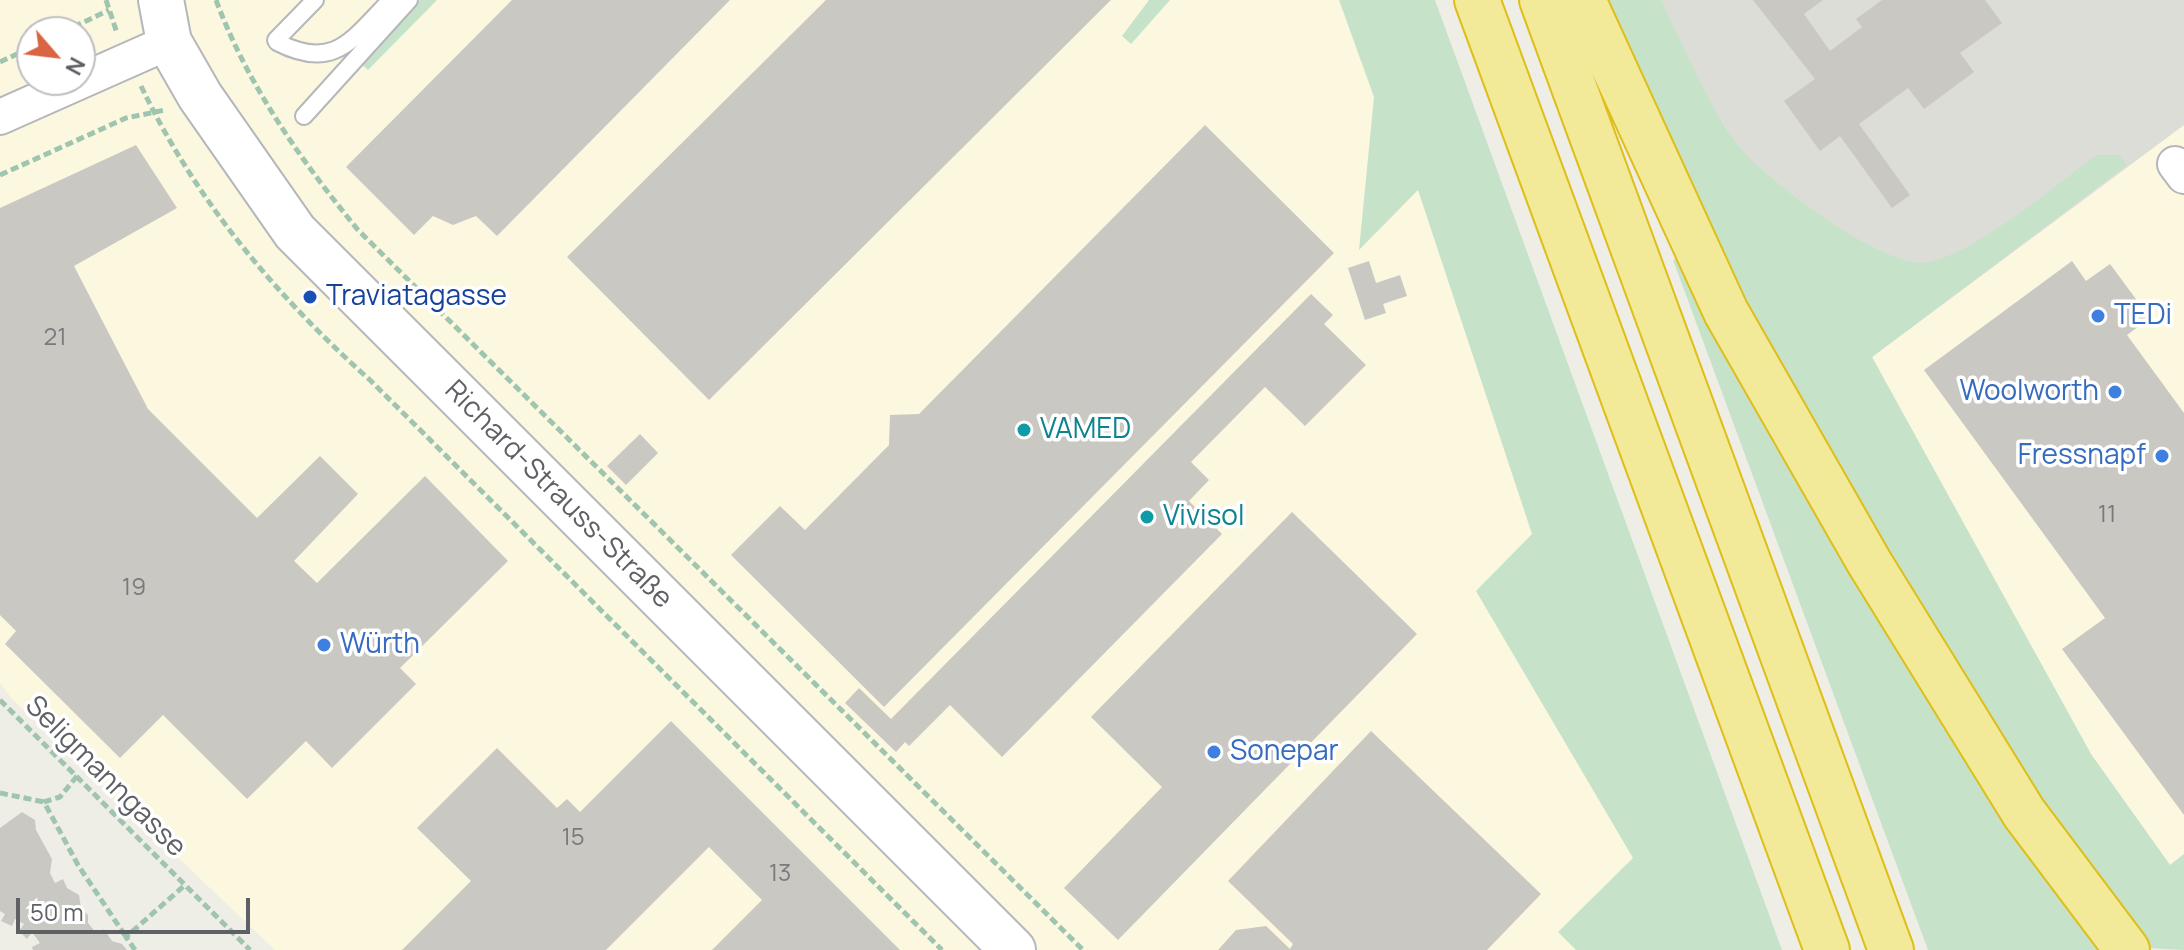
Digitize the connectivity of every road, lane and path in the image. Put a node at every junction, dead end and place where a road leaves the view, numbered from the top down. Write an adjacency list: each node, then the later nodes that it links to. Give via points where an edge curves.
1 (216, 0): 24 (path, via 257,90 286,137 358,230)
2 (315, 0): 3 (lane, via 276,41 309,54 339,51)
3 (391, 0)
4 (409, 0): 11 (lane)
5 (1477, 0): 25 (highway)
6 (1542, 0): 26 (highway)
7 (1583, 0): 27 (highway, via 1726,312 1869,562 2024,813)
8 (109, 10): 9 (path)
9 (96, 16)
10 (165, 21): 12 (street); 23 (main road, Richard-Strauss-Straße, via 200,96 295,232)
11 (304, 116)
12 (0, 117)
13 (0, 175): 22 (path, via 126,118 155,115 239,246 311,327)
14 (0, 700): 15 (path, Seligmanngasse)
15 (77, 776): 17 (path, via 60,797); 18 (path, Seligmanngasse)
16 (0, 793): 17 (path)
17 (44, 802): 19 (path)
18 (185, 885): 19 (path); 21 (path, Seligmanngasse)
19 (126, 937): 20 (path)
20 (135, 950)
21 (250, 950)
22 (942, 950)
23 (1013, 950)
24 (1083, 950)
25 (1827, 950)
26 (1891, 950)
27 (2127, 950)

